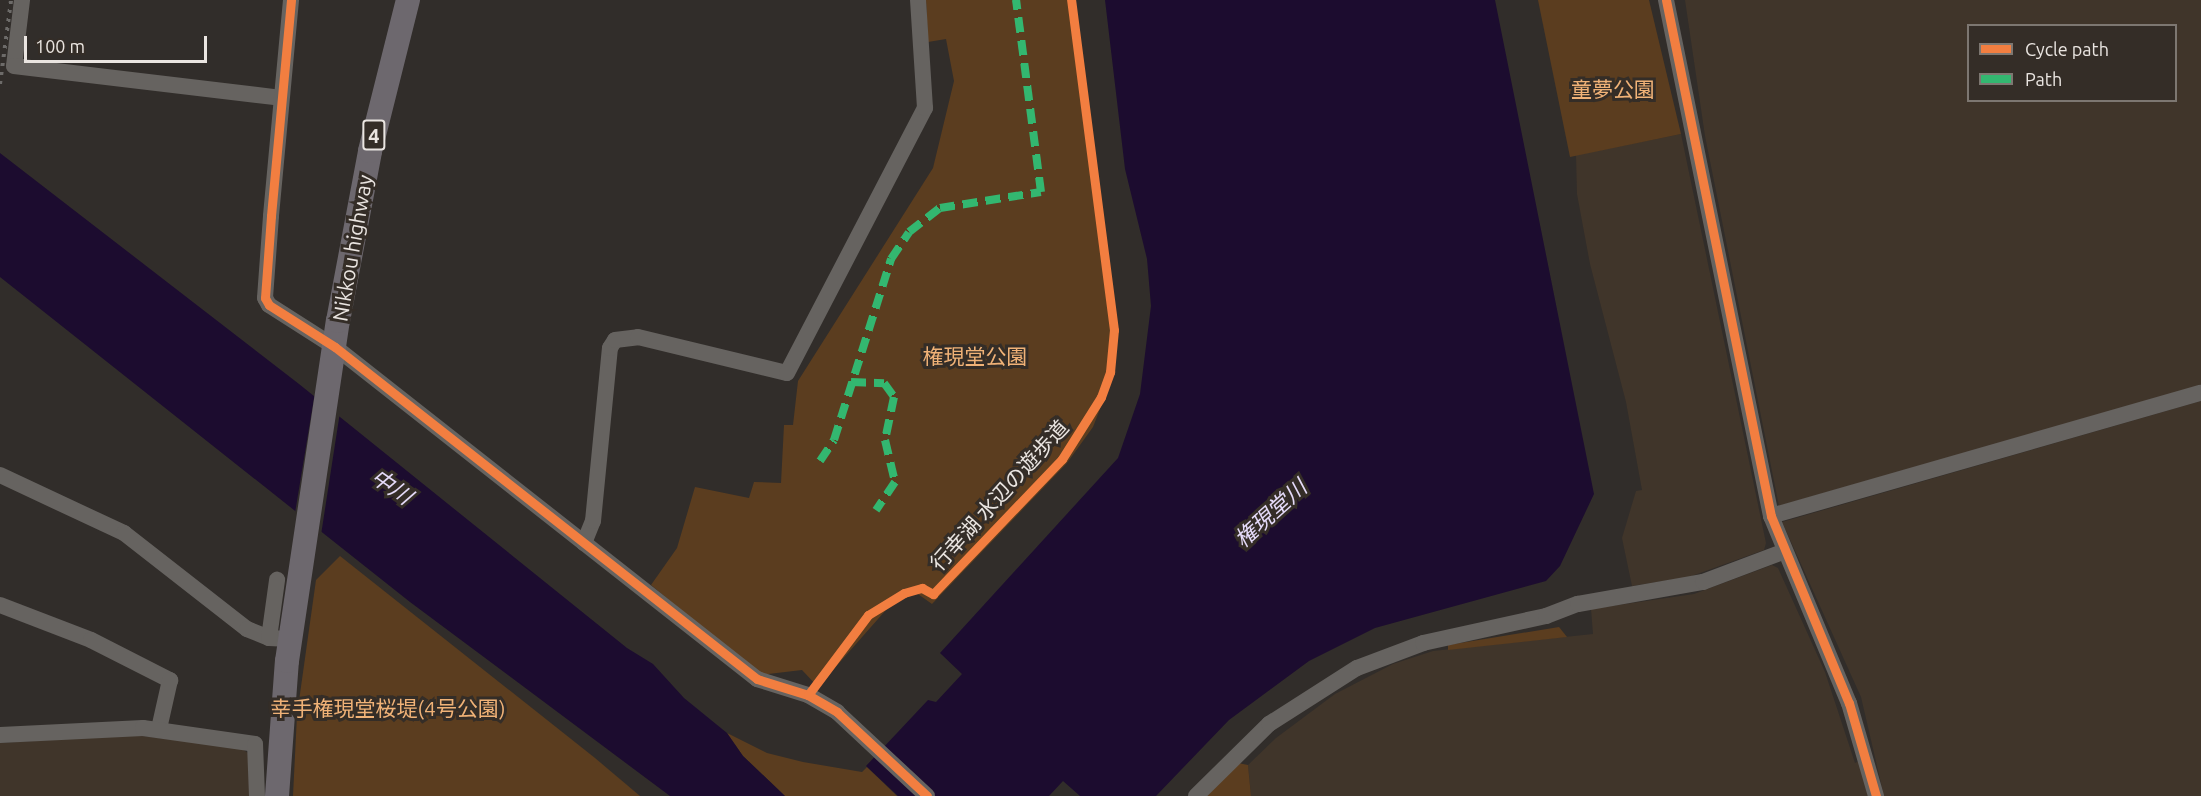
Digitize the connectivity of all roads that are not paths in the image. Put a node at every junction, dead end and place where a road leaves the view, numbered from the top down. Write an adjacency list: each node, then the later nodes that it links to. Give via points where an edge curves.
1 (22, 0): 6 (street, via 14,66)
2 (291, 0): 6 (street)
3 (405, 0): 7 (highway, Nikkou highway / 4, via 352,237)
4 (918, 0): 11 (street, via 925,108 787,373 638,337 615,340 610,348 593,521)
5 (1666, 0): 10 (street)
6 (280, 98): 7 (street, via 265,298)
7 (334, 356): 11 (street); 15 (highway, Nikkou highway / 4, via 301,570)
8 (2201, 393): 10 (street)
9 (0, 475): 15 (street, via 124,533 233,620)
10 (1771, 516): 12 (street)
11 (584, 543): 20 (street, via 757,679 808,695 837,712)
12 (1783, 552): 21 (street, via 1703,582 1578,604 1546,616 1423,644 1357,668 1269,724); 22 (street, via 1849,703)
13 (277, 580): 15 (street)
14 (0, 606): 16 (street, via 91,640 170,680)
15 (280, 639): 19 (highway, 4)
16 (159, 729): 17 (street); 18 (street, via 255,744)
17 (0, 735)
18 (257, 796)
19 (277, 796)
20 (927, 796)
21 (1196, 796)
22 (1876, 796)

